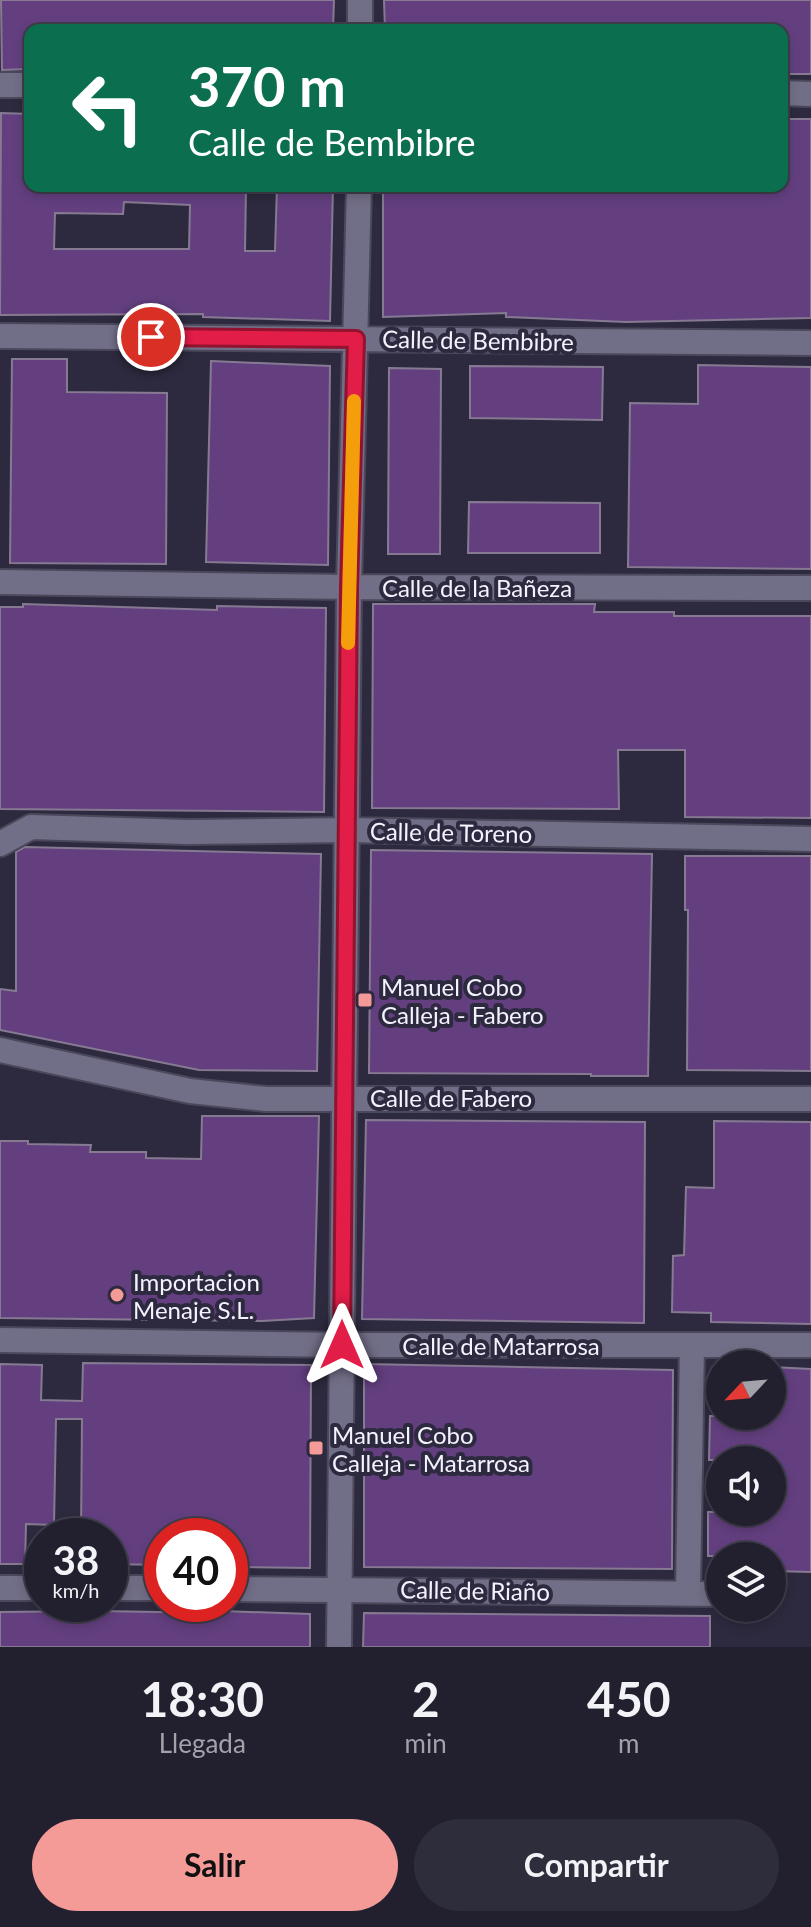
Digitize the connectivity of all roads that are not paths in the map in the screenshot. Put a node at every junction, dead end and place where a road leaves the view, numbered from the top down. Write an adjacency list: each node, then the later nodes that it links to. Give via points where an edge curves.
1 (360, 0): 2 (street)
2 (360, 24)
3 (0, 85): 4 (street)
4 (24, 85)
5 (788, 93): 6 (street)
6 (811, 94)
7 (359, 192): 9 (street)
8 (0, 336): 9 (street, Calle de Bembibre)
9 (356, 339): 10 (street, Calle de Bembibre); 12 (street)
10 (811, 343)
11 (0, 582): 12 (street, Calle de la Bañeza)
12 (349, 587): 13 (street, Calle de la Bañeza); 14 (street)
13 (811, 588)
14 (347, 830): 15 (street, Calle de Toreno); 16 (street, Calle de Toreno, via 31,827); 18 (street)
15 (811, 839)
16 (0, 844)
17 (0, 1050): 18 (street, Calle de Fabero, via 190,1091 266,1099)
18 (343, 1097): 19 (street, Calle de Fabero); 21 (street)
19 (811, 1099)
20 (0, 1340): 21 (street, Calle de Matarrosa)
21 (342, 1345): 22 (street, Calle de Matarrosa); 26 (street)
22 (692, 1345): 23 (street, Calle de Matarrosa); 28 (street)
23 (811, 1345)
24 (0, 1588): 25 (street)
25 (24, 1588)
26 (339, 1588): 27 (street, Calle de Riaño); 28 (street, Calle de Riaño); 30 (street)
27 (248, 1589)
28 (688, 1593): 29 (street, Calle de Riaño)
29 (706, 1594)
30 (339, 1647)

